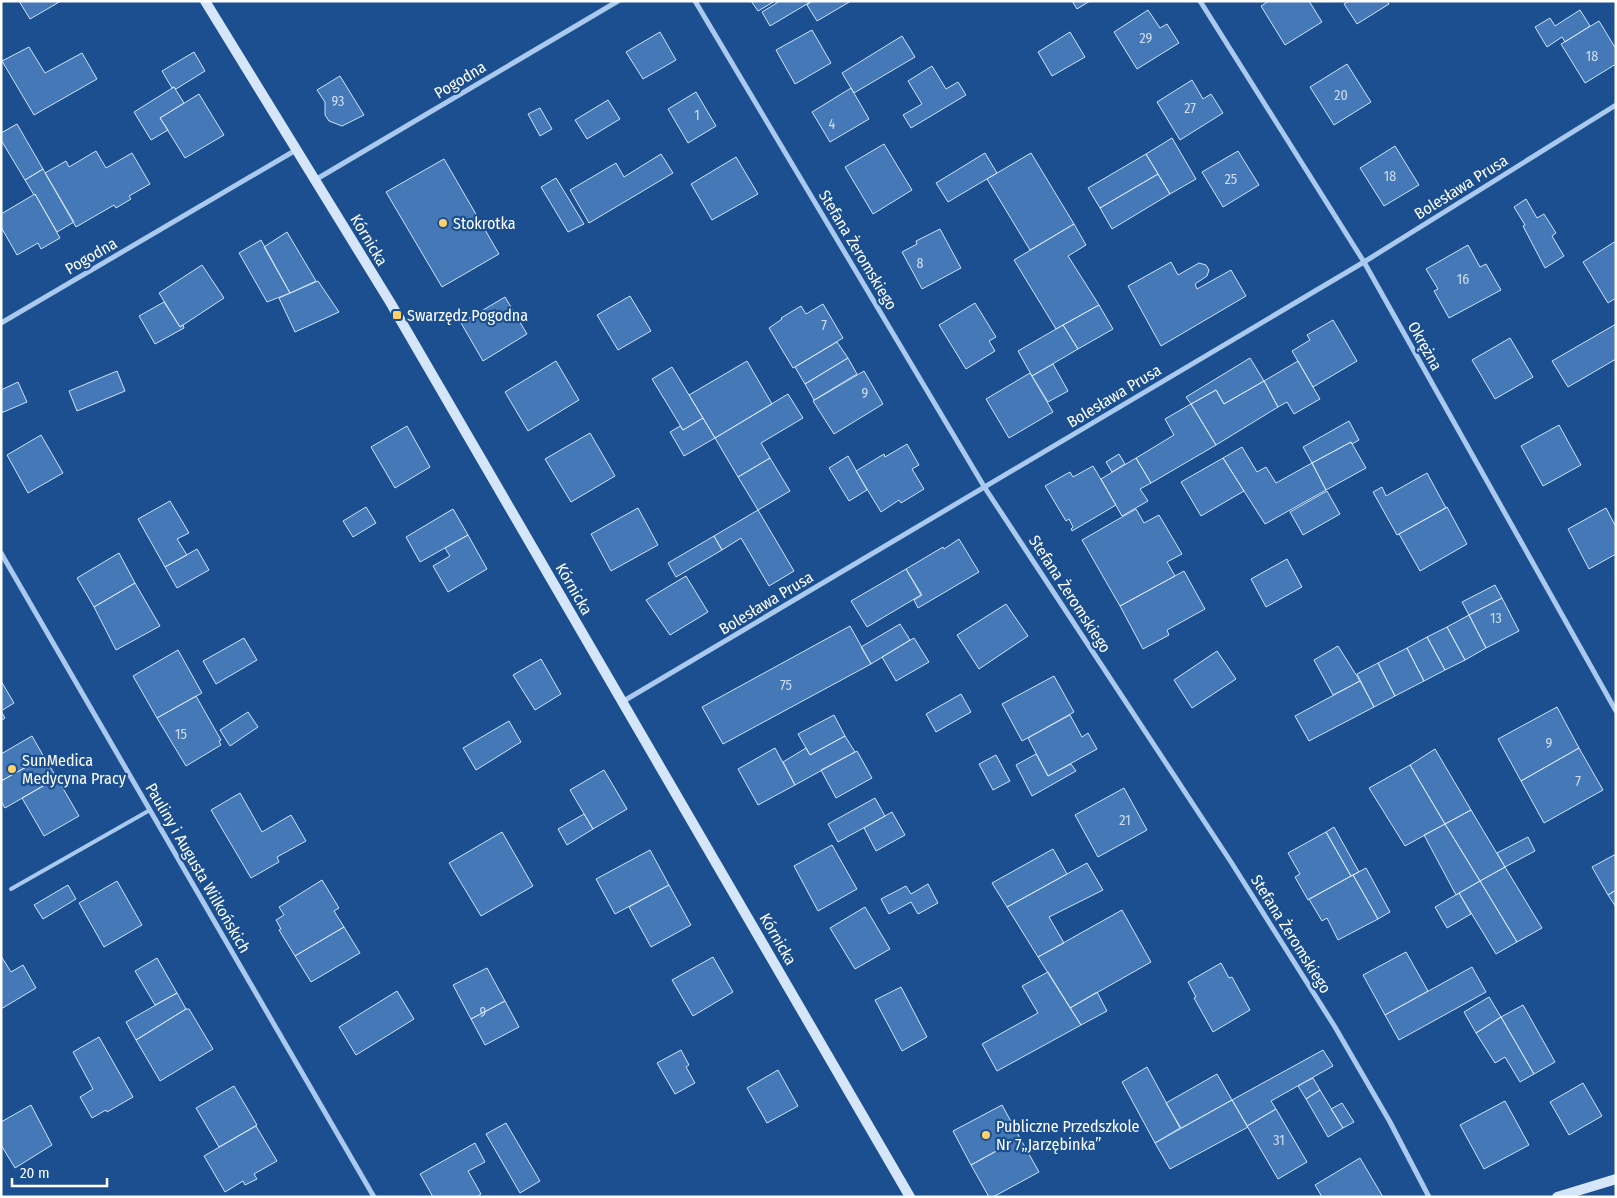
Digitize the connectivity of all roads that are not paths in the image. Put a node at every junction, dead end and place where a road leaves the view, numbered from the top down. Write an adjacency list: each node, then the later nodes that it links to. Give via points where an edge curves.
1 (205, 1): 6 (street, Kórnicka)
2 (618, 1): 7 (street, Pogodna)
3 (695, 1): 10 (street, Stefana Żeromskiego)
4 (1200, 1): 8 (street, Okrężna)
5 (1616, 105): 8 (street, Bolesława Prusa)
6 (296, 150): 7 (street, Kórnicka); 9 (street, Pogodna)
7 (314, 180): 12 (street, Kórnicka, via 390,302)
8 (1364, 262): 10 (street, Bolesława Prusa); 13 (street, Okrężna)
9 (1, 323)
10 (985, 488): 12 (street, Bolesława Prusa); 19 (street, Stefana Żeromskiego, via 1236,870 1344,1043)
11 (1, 553): 14 (street, Pauliny i Augusta Wilkońskich)
12 (622, 702): 18 (street, Kórnicka)
13 (1616, 711)
14 (150, 810): 15 (lane); 17 (street, Pauliny i Augusta Wilkońskich)
15 (12, 889)
16 (1616, 1179): 20 (street)
17 (374, 1197)
18 (910, 1197)
19 (1429, 1197)
20 (1557, 1197)

